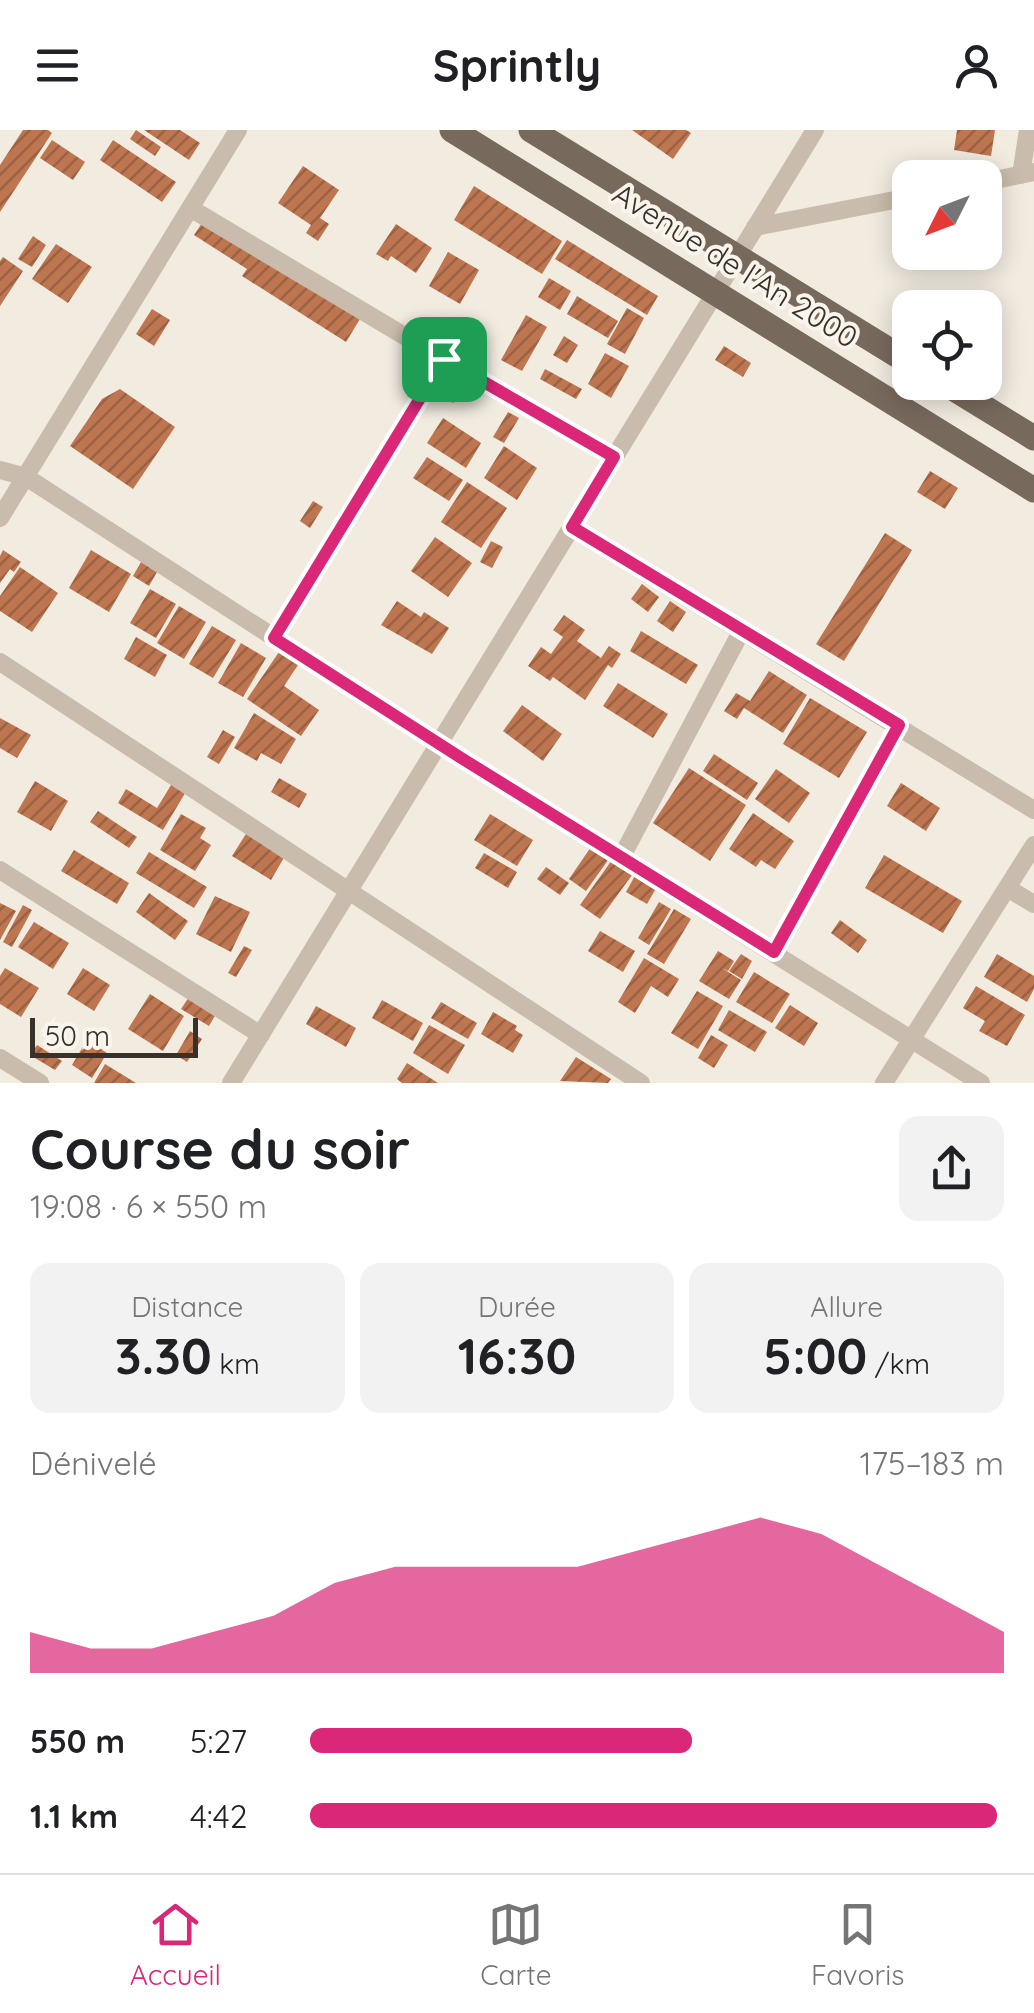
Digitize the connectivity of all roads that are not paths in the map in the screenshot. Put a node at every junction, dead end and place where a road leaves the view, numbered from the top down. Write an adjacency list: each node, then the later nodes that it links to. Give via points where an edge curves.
1 (238, 130): 9 (street)
2 (452, 130): 12 (main road, Avenue de l'An 2000)
3 (531, 130): 11 (main road, Avenue de l'An 2000)
4 (815, 130): 10 (street)
5 (1028, 130): 6 (street)
6 (1027, 174): 7 (street)
7 (1002, 179)
8 (892, 200): 10 (street)
9 (190, 208): 14 (street); 19 (street)
10 (755, 227): 11 (street)
11 (736, 258): 12 (street); 13 (main road, Avenue de l'An 2000)
12 (715, 292): 17 (street); 20 (main road, Avenue de l'An 2000)
13 (892, 352)
14 (444, 359): 17 (street); 24 (street)
15 (972, 400): 16 (main road)
16 (1034, 438)
17 (614, 457): 22 (street)
18 (0, 470): 19 (street)
19 (26, 476): 21 (street); 24 (street)
20 (1034, 490)
21 (0, 518)
22 (572, 527): 23 (street); 27 (street)
23 (742, 630): 26 (street); 30 (street)
24 (274, 638): 27 (street)
25 (0, 662): 33 (street)
26 (899, 725): 28 (street); 35 (street)
27 (440, 745): 30 (street); 33 (street)
28 (1034, 810)
29 (1034, 845): 32 (street)
30 (621, 858): 35 (street)
31 (0, 870): 36 (street)
32 (1007, 888): 34 (street); 37 (street)
33 (350, 892): 36 (street); 41 (street)
34 (1034, 904)
35 (774, 952): 37 (street)
36 (260, 1035): 40 (street)
37 (911, 1040): 42 (street); 43 (street)
38 (1, 1060): 39 (street)
39 (40, 1083)
40 (231, 1083)
41 (641, 1083)
42 (884, 1083)
43 (981, 1083)

